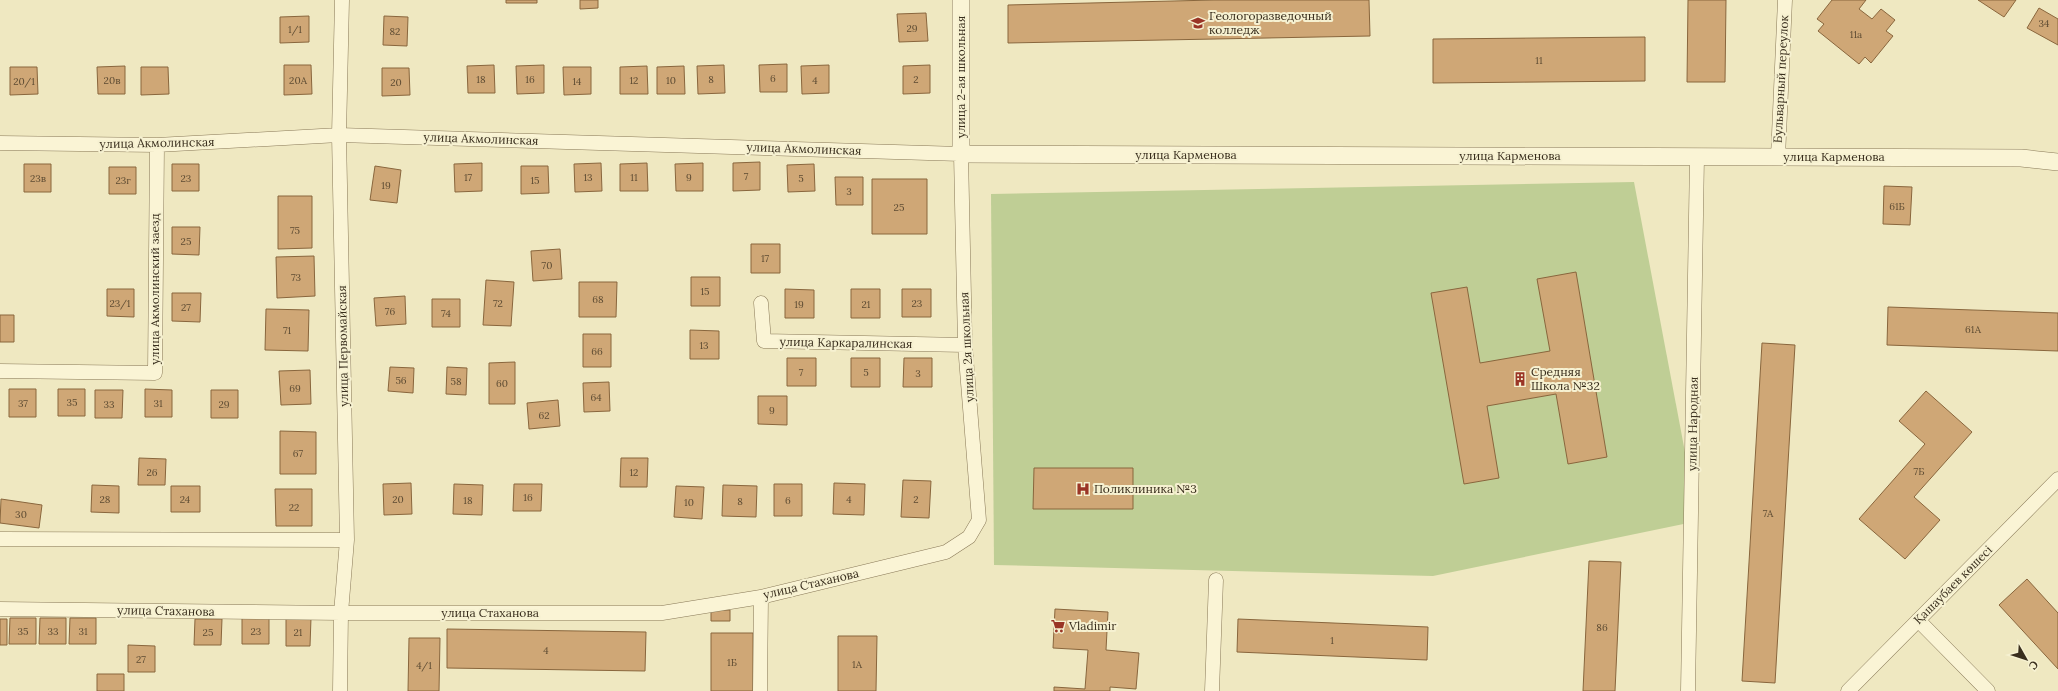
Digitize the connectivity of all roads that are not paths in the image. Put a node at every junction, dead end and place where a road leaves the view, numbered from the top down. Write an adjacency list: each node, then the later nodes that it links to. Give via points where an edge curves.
1 (342, 0): 4 (street, улица Первомайская)
2 (961, 0): 7 (street, улица 2-ая школьная)
3 (1785, 0): 9 (street, Бульварный переулок)
4 (339, 135): 6 (street, улица Акмолинская); 7 (street, улица Акмолинская); 17 (street, улица Первомайская)
5 (0, 142): 6 (street, улица Акмолинская)
6 (157, 145): 13 (street, улица Акмолинский заезд, via 155,373)
7 (961, 154): 8 (street, улица Карменова); 12 (street, улица 2я школьная)
8 (1697, 157): 9 (street, улица Карменова); 26 (street, улица Народная)
9 (1778, 157): 10 (street, улица Карменова, via 2021,158)
10 (2058, 162)
11 (761, 303): 12 (street, улица Каркаралинская, via 764,341)
12 (965, 345): 15 (street, улица 2я школьная, via 979,520)
13 (0, 371)
14 (2058, 479): 22 (street, Қашаубаев көшесі)
15 (969, 537): 19 (street, улица Стаханова, via 946,552)
16 (0, 539): 17 (street)
17 (347, 540): 21 (street, улица Первомайская)
18 (1216, 580): 25 (street)
19 (761, 596): 21 (street, улица Стаханова, via 662,613); 24 (street)
20 (0, 609): 21 (street, улица Стаханова)
21 (341, 613): 23 (street, улица Первомайская)
22 (1918, 620): 27 (street, Қашаубаев көшесі); 28 (street)
23 (340, 691)
24 (760, 691)
25 (1212, 691)
26 (1688, 691)
27 (1848, 691)
28 (1988, 691)

